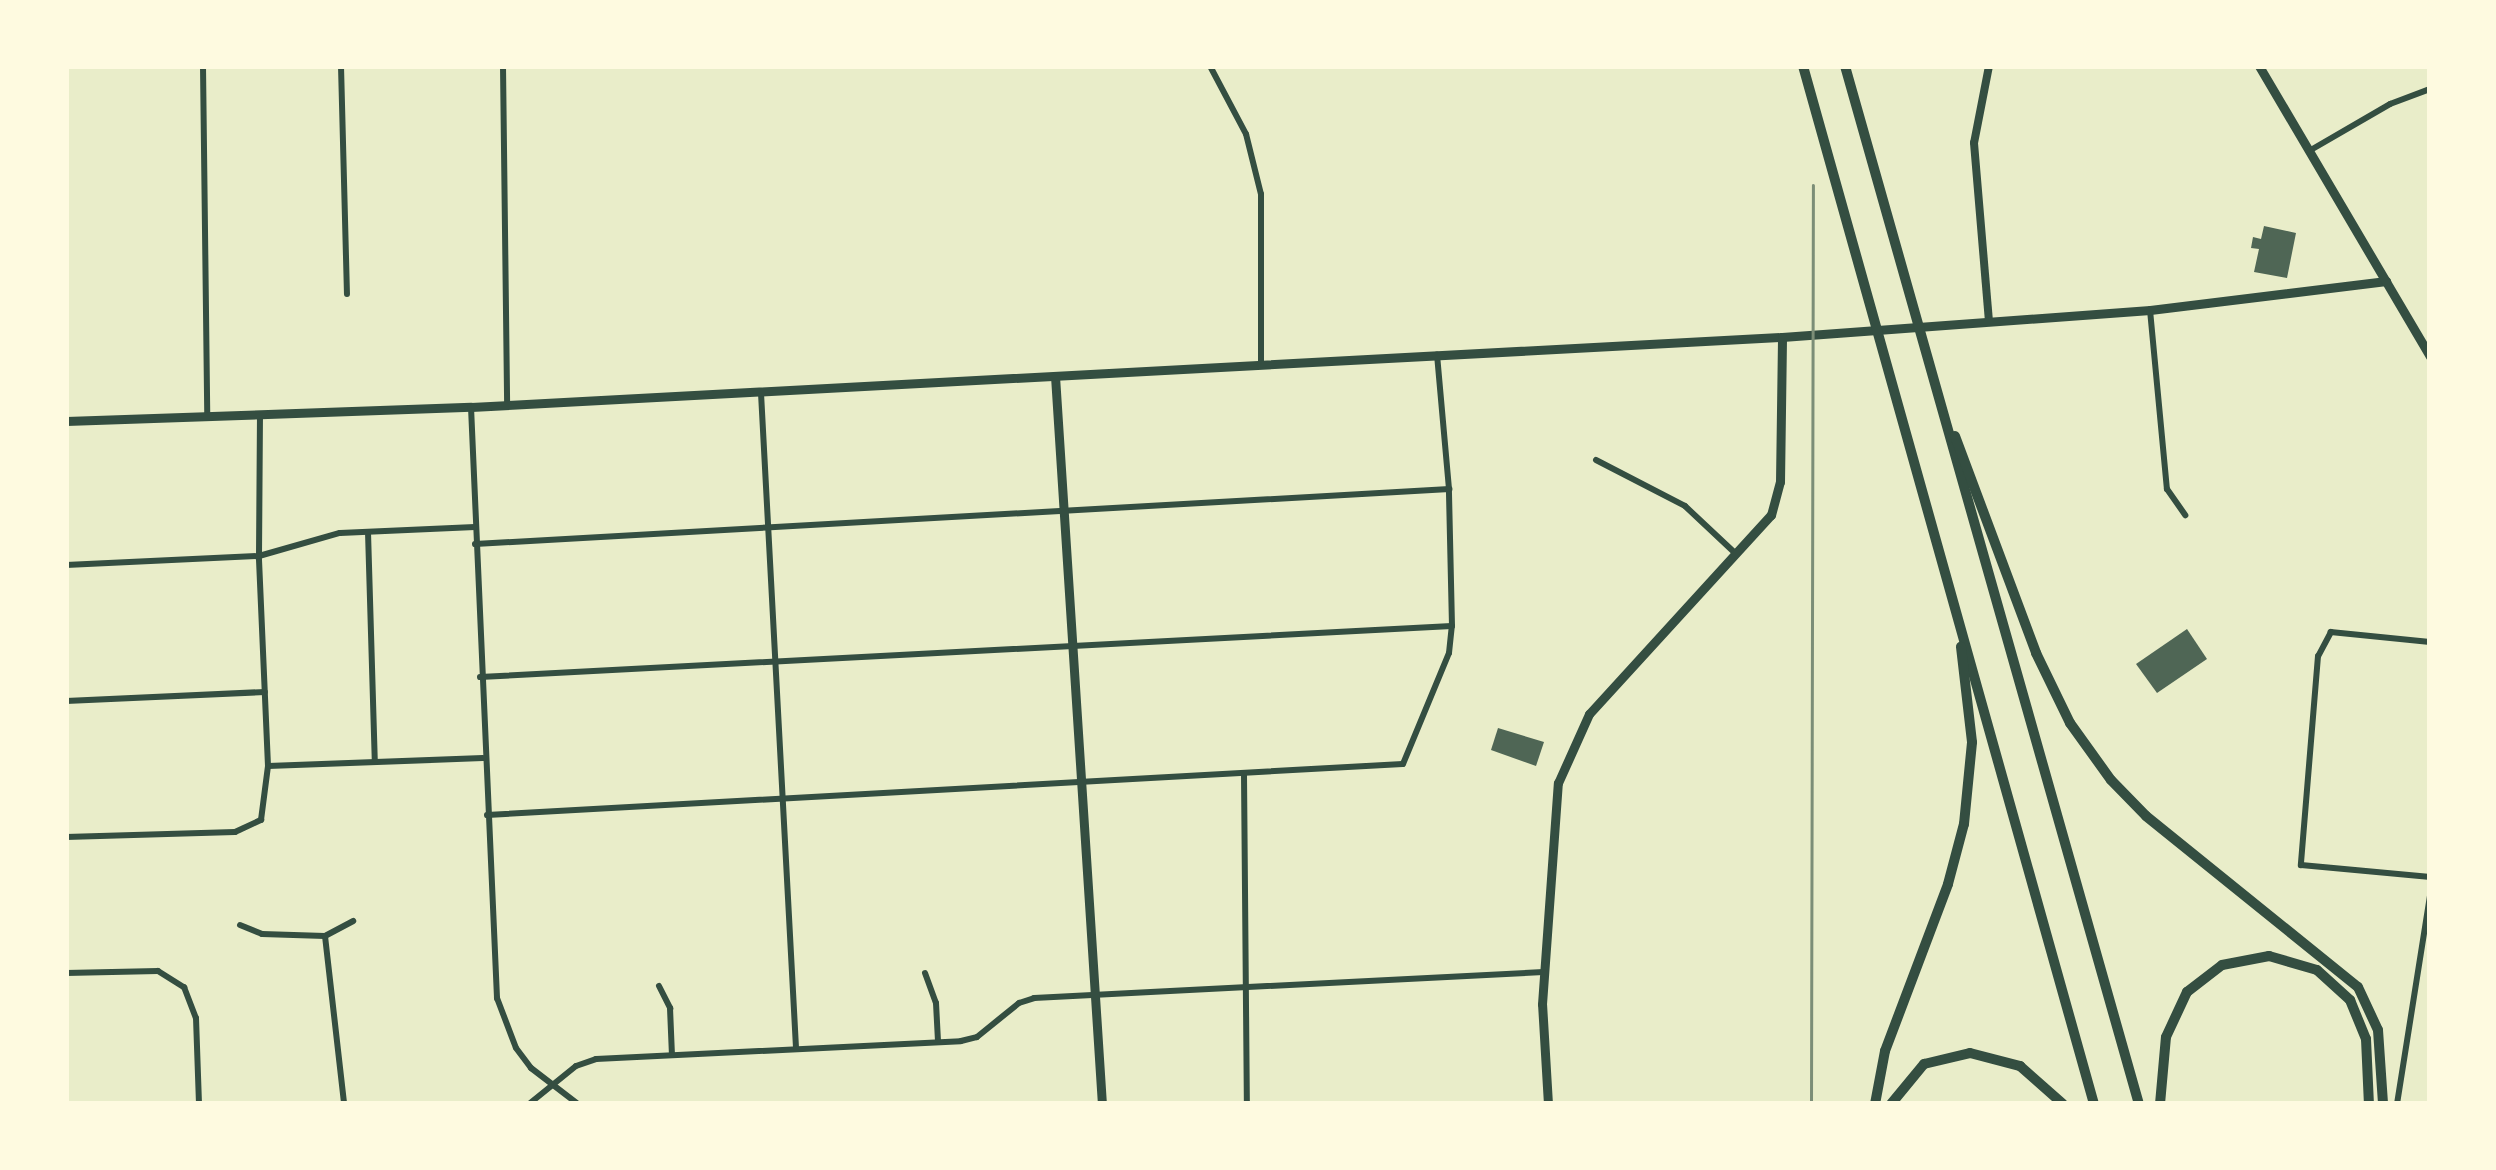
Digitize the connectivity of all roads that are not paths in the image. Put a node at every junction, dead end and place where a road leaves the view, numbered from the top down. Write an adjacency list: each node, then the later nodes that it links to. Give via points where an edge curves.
1 (203, 66): 24 (street)
2 (341, 66): 12 (street)
3 (503, 66): 21 (street)
4 (1210, 66): 18 (street, via 1246,134 1261,194)
5 (1803, 66): 39 (highway)
6 (1845, 66): 25 (highway)
7 (1988, 66): 14 (street, via 1974,143)
8 (2259, 66): 10 (main road)
9 (2430, 89): 10 (street)
10 (2309, 151): 11 (main road)
11 (2386, 281): 13 (main road); 16 (main road)
12 (346, 294)
13 (2150, 310): 14 (main road); 30 (street, via 2167,489)
14 (1989, 321): 15 (main road)
15 (1782, 338): 17 (main road); 36 (main road, via 1778,494 1766,524)
16 (2428, 350)
17 (1437, 355): 18 (main road); 28 (street)
18 (1262, 365): 19 (main road)
19 (1055, 376): 20 (main road); 29 (main road)
20 (761, 392): 21 (main road); 31 (street)
21 (507, 405): 22 (main road)
22 (471, 407): 23 (main road); 32 (street)
23 (260, 415): 24 (main road); 35 (street)
24 (207, 416): 26 (main road)
25 (1944, 418): 80 (highway); 83 (highway, via 2070,724 2146,816 2354,982 2378,1030)
26 (66, 421)
27 (1596, 460): 36 (street, via 1685,506)
28 (1449, 489): 29 (street); 38 (street)
29 (1064, 512): 31 (street); 41 (main road)
30 (2185, 515)
31 (770, 526): 34 (street); 42 (street)
32 (475, 527): 33 (street); 34 (street)
33 (368, 532): 35 (street, via 296,541); 47 (street)
34 (475, 544): 43 (street)
35 (259, 556): 37 (street); 44 (street)
36 (1737, 556): 59 (main road, via 1598,704 1569,748 1554,802)
37 (66, 565)
38 (1452, 626): 41 (street); 49 (street, via 1449,653 1403,764)
39 (1960, 626): 76 (highway, via 1972,742 1966,813 1885,1051); 79 (highway)
40 (2430, 642): 54 (street, via 2331,632 2318,656 2301,865)
41 (1072, 647): 42 (street); 50 (main road)
42 (777, 663): 43 (street); 51 (street)
43 (480, 677): 46 (street)
44 (265, 692): 45 (street); 48 (street)
45 (66, 700)
46 (484, 758): 47 (street); 52 (street)
47 (374, 762): 48 (street)
48 (268, 766): 53 (street, via 261,820 235,832)
49 (1244, 775): 50 (street); 62 (street)
50 (1081, 783): 51 (street); 64 (main road)
51 (784, 798): 52 (street); 66 (street)
52 (487, 815): 68 (street, via 496,998 516,1048)
53 (66, 838)
54 (2430, 877)
55 (2430, 895): 84 (street)
56 (353, 921): 58 (street)
57 (240, 925): 58 (street, via 262,934)
58 (326, 936): 70 (street)
59 (1543, 972): 62 (street); 75 (main road)
60 (66, 973): 69 (street, via 158,971 184,986 196,1018)
61 (925, 973): 65 (street)
62 (1250, 983): 64 (street); 74 (street)
63 (659, 986): 67 (street, via 670,1008)
64 (1094, 994): 65 (street, via 1034,998 977,1037); 73 (main road)
65 (938, 1042): 66 (street)
66 (796, 1048): 67 (street)
67 (672, 1055): 68 (street, via 596,1059)
68 (551, 1085): 71 (street); 72 (street)
69 (199, 1104)
70 (344, 1104)
71 (529, 1104)
72 (578, 1104)
73 (1102, 1104)
74 (1247, 1104)
75 (1548, 1104)
76 (1875, 1104)
77 (1891, 1104): 78 (highway, via 1924,1064 1960,1053 2020,1066)
78 (2063, 1104)
79 (2094, 1104)
80 (2139, 1104)
81 (2160, 1104): 82 (highway, via 2164,1047 2181,1000 2222,965 2264,956 2308,965 2350,1000 2366,1039)
82 (2369, 1104)
83 (2383, 1104)
84 (2396, 1104)

